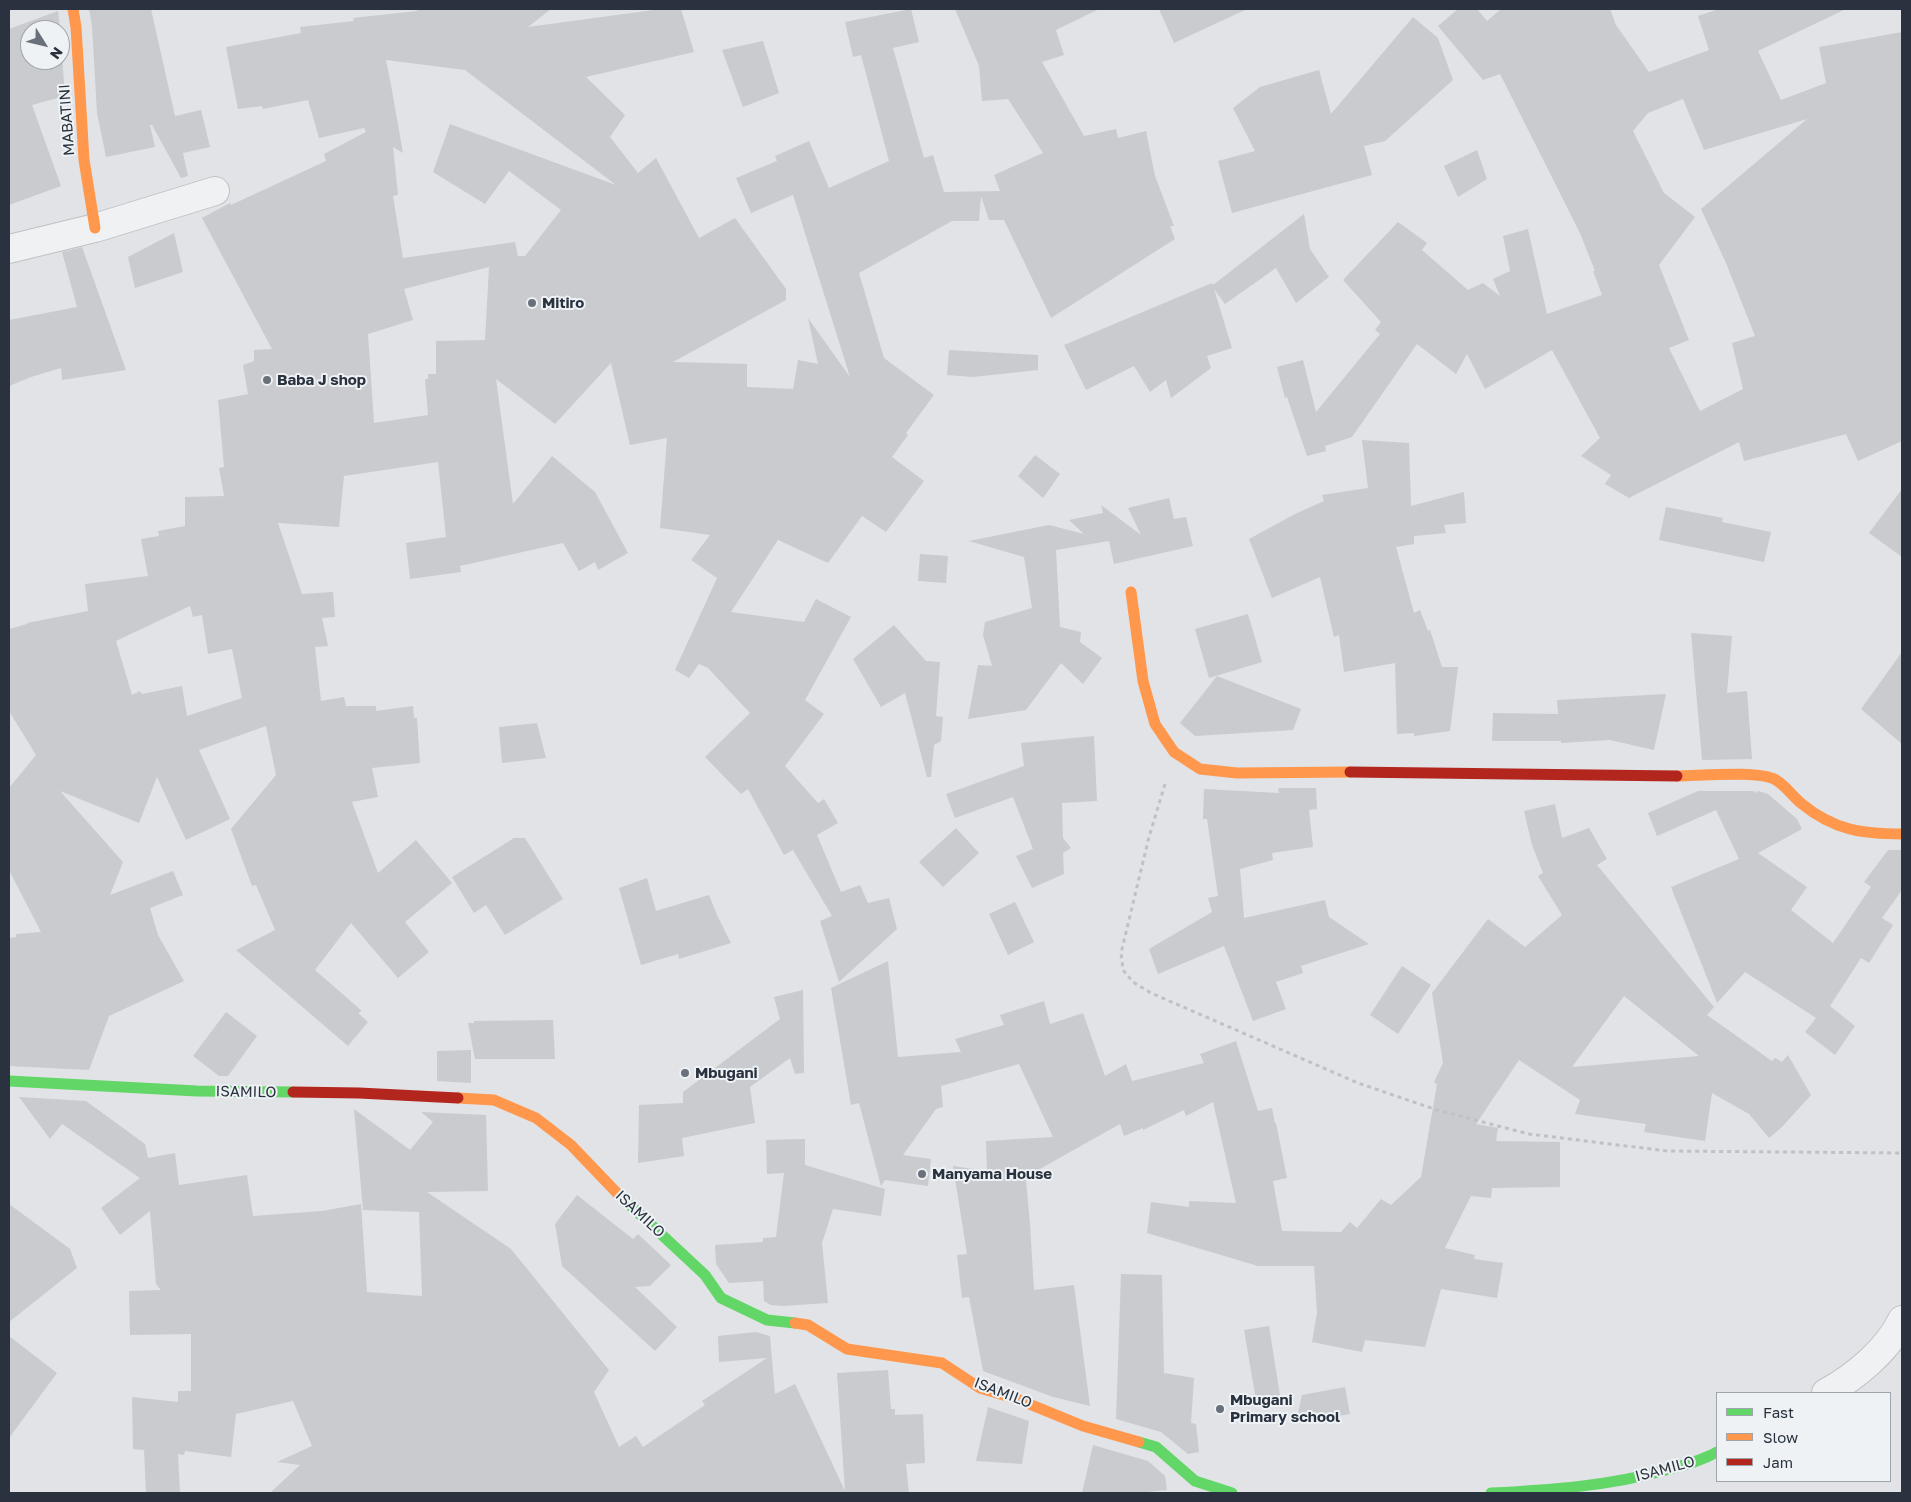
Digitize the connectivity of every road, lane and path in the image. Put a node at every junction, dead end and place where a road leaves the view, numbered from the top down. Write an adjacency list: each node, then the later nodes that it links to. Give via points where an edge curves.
1 (73, 9): 3 (street, MABATINI, via 84,160)
2 (215, 191): 3 (street)
3 (95, 228): 4 (street)
4 (9, 249)
5 (1131, 592): 6 (street, via 1143,680 1155,724)
6 (1174, 752): 7 (street, via 1200,769 1237,773 1759,775 1776,780 1821,818 1848,830); 9 (path, via 1149,837 1121,953 1123,970 1133,982 1151,993 1358,1083 1437,1110 1529,1134 1667,1152)
7 (1902, 834)
8 (9, 1081): 13 (street, ISAMILO, via 197,1092 359,1093 494,1100 536,1118 571,1146 705,1275 721,1298 767,1320 808,1325 847,1349 942,1363 980,1388 1017,1398 1083,1426 1156,1447 1195,1481)
9 (1902, 1153)
10 (1902, 1320): 11 (street, via 1877,1356)
11 (1827, 1392)
12 (1716, 1453): 14 (street, ISAMILO, via 1648,1476 1566,1489)
13 (1232, 1493)
14 (1491, 1493)

